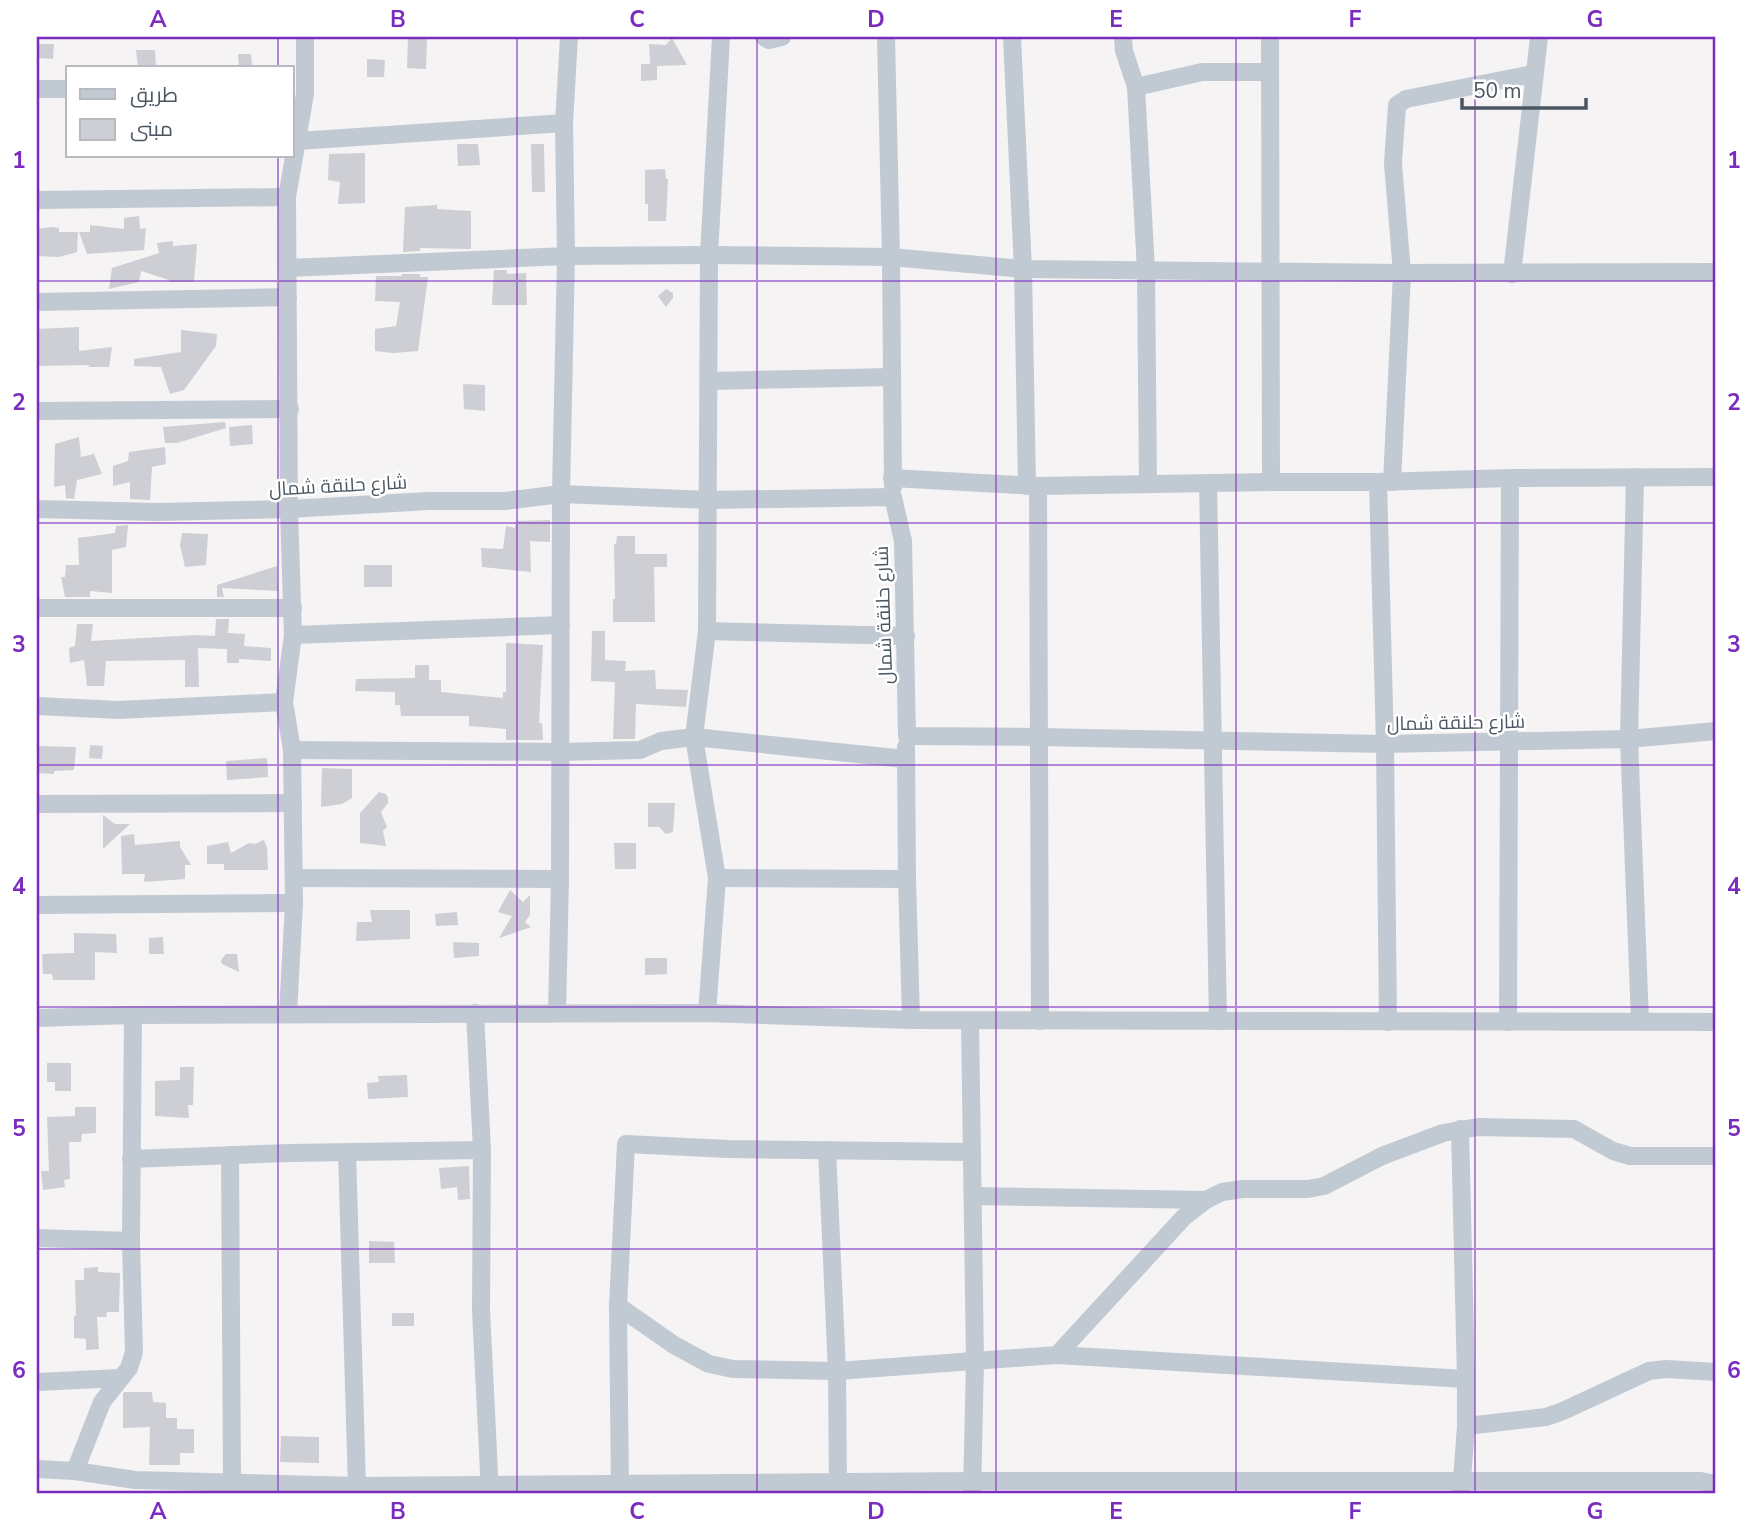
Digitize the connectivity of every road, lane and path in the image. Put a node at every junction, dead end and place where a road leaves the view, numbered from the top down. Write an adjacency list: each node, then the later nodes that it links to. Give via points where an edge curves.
1 (305, 37): 16 (street)
2 (569, 37): 17 (street)
3 (721, 37): 21 (street)
4 (764, 37): 5 (street)
5 (782, 37)
6 (886, 37): 23 (street)
7 (1012, 37): 25 (street)
8 (1123, 37): 13 (street)
9 (1270, 37): 11 (street)
10 (1539, 37): 12 (street)
11 (1268, 72): 13 (street, via 1202,72); 27 (street)
12 (1533, 74): 29 (street, via 1406,99 1397,105 1393,163); 30 (street)
13 (1136, 87): 26 (street)
14 (37, 89): 15 (street)
15 (66, 89)
16 (298, 94): 18 (street)
17 (564, 123): 18 (street); 22 (street)
18 (298, 141): 19 (street)
19 (287, 197): 20 (street); 24 (street)
20 (37, 200)
21 (709, 255): 22 (street); 23 (street); 34 (street)
22 (566, 256): 24 (street); 46 (street)
23 (891, 257): 25 (street); 33 (street)
24 (288, 268): 31 (street)
25 (1023, 269): 26 (street); 45 (street)
26 (1146, 270): 27 (street); 44 (street)
27 (1271, 271): 29 (street); 41 (street)
28 (1716, 272): 30 (street)
29 (1402, 273): 30 (street); 42 (street)
30 (1511, 274)
31 (288, 297): 32 (street); 35 (street)
32 (37, 302)
33 (892, 377): 34 (street); 39 (street)
34 (709, 381): 48 (street)
35 (290, 409): 36 (street); 50 (street)
36 (37, 411)
37 (1635, 477): 38 (street); 40 (street); 63 (street)
38 (1716, 477)
39 (892, 478): 45 (street); 47 (street)
40 (1510, 478): 42 (street); 65 (street)
41 (1271, 482): 42 (street); 43 (street)
42 (1385, 482): 66 (street)
43 (1208, 483): 44 (street); 64 (street)
44 (1148, 484): 45 (street)
45 (1032, 486): 62 (street)
46 (561, 494): 48 (street, شارع حلنقة شمال); 50 (street, شارع حلنقة شمال, via 505,501); 53 (street)
47 (893, 498): 48 (street, شارع حلنقة شمال); 56 (street, شارع حلنقة شمال, via 903,541)
48 (709, 500): 54 (street)
49 (37, 509): 50 (street, شارع حلنقة شمال)
50 (289, 509): 52 (street)
51 (37, 608): 52 (street)
52 (293, 608): 55 (street)
53 (561, 625): 55 (street); 68 (street)
54 (707, 631): 56 (street); 61 (street)
55 (293, 635): 57 (street)
56 (906, 636): 60 (street, شارع حلنقة شمال)
57 (284, 702): 58 (street, via 118,710); 67 (street)
58 (37, 706)
59 (1716, 731): 63 (street, شارع حلنقة شمال)
60 (906, 736): 62 (street, شارع حلنقة شمال); 69 (street)
61 (694, 737): 68 (street, via 661,741 640,750); 69 (street); 73 (street)
62 (1039, 737): 64 (street, شارع حلنقة شمال); 86 (street)
63 (1629, 738): 65 (street, شارع حلنقة شمال); 88 (street)
64 (1214, 740): 66 (street, شارع حلنقة شمال); 87 (street)
65 (1509, 743): 66 (street, شارع حلنقة شمال); 90 (street)
66 (1385, 744): 89 (street)
67 (292, 750): 68 (street); 70 (street)
68 (560, 752): 75 (street)
69 (905, 759): 74 (street)
70 (293, 803): 71 (street); 72 (street)
71 (37, 804)
72 (294, 878): 75 (street); 76 (street)
73 (717, 878): 74 (street); 80 (street)
74 (907, 878): 84 (street)
75 (560, 879): 79 (street)
76 (294, 903): 77 (street); 81 (street)
77 (37, 905)
78 (475, 1013): 79 (street); 81 (street); 93 (street)
79 (557, 1013): 80 (street)
80 (707, 1013): 84 (street)
81 (288, 1014): 82 (street)
82 (133, 1015): 83 (street); 99 (street)
83 (37, 1018)
84 (911, 1020): 85 (street)
85 (970, 1021): 86 (street); 95 (street)
86 (1040, 1021): 87 (street)
87 (1218, 1021): 89 (street)
88 (1640, 1021): 90 (street); 91 (street)
89 (1388, 1022): 90 (street)
90 (1508, 1022)
91 (1716, 1022)
92 (1460, 1129): 98 (street, via 1574,1129 1613,1152 1630,1156); 101 (street, via 1382,1156 1324,1186 1243,1189); 110 (street)
93 (482, 1150): 96 (street); 126 (street, via 481,1310)
94 (827, 1150): 95 (street); 104 (street, via 626,1144); 107 (street)
95 (972, 1152): 100 (street)
96 (347, 1153): 97 (street); 117 (street)
97 (230, 1155): 99 (street); 115 (street)
98 (1716, 1156)
99 (131, 1159): 103 (street)
100 (973, 1196): 101 (street); 106 (street)
101 (1206, 1200): 105 (street, via 1184,1216)
102 (37, 1238): 103 (street)
103 (131, 1241): 109 (street, via 134,1352)
104 (618, 1306): 107 (street, via 709,1364 733,1370); 127 (street)
105 (1057, 1356): 106 (street); 110 (street)
106 (975, 1362): 107 (street); 119 (street)
107 (837, 1371): 121 (street)
108 (1716, 1372): 112 (street, via 1649,1371 1546,1417)
109 (120, 1378): 111 (street); 114 (street, via 103,1402)
110 (1466, 1379): 112 (street)
111 (37, 1382)
112 (1466, 1426): 120 (street)
113 (37, 1469): 114 (street)
114 (75, 1471): 118 (street)
115 (232, 1482): 118 (street); 125 (street)
116 (1716, 1484): 124 (street)
117 (356, 1486): 125 (street); 126 (street)
118 (135, 1487)
119 (972, 1487): 121 (street); 122 (street)
120 (1460, 1487): 123 (street); 124 (street)
121 (838, 1488): 127 (street)
122 (1164, 1488): 123 (street)
123 (1289, 1488)
124 (1592, 1488)
125 (307, 1489)
126 (490, 1489): 127 (street)
127 (620, 1489)

